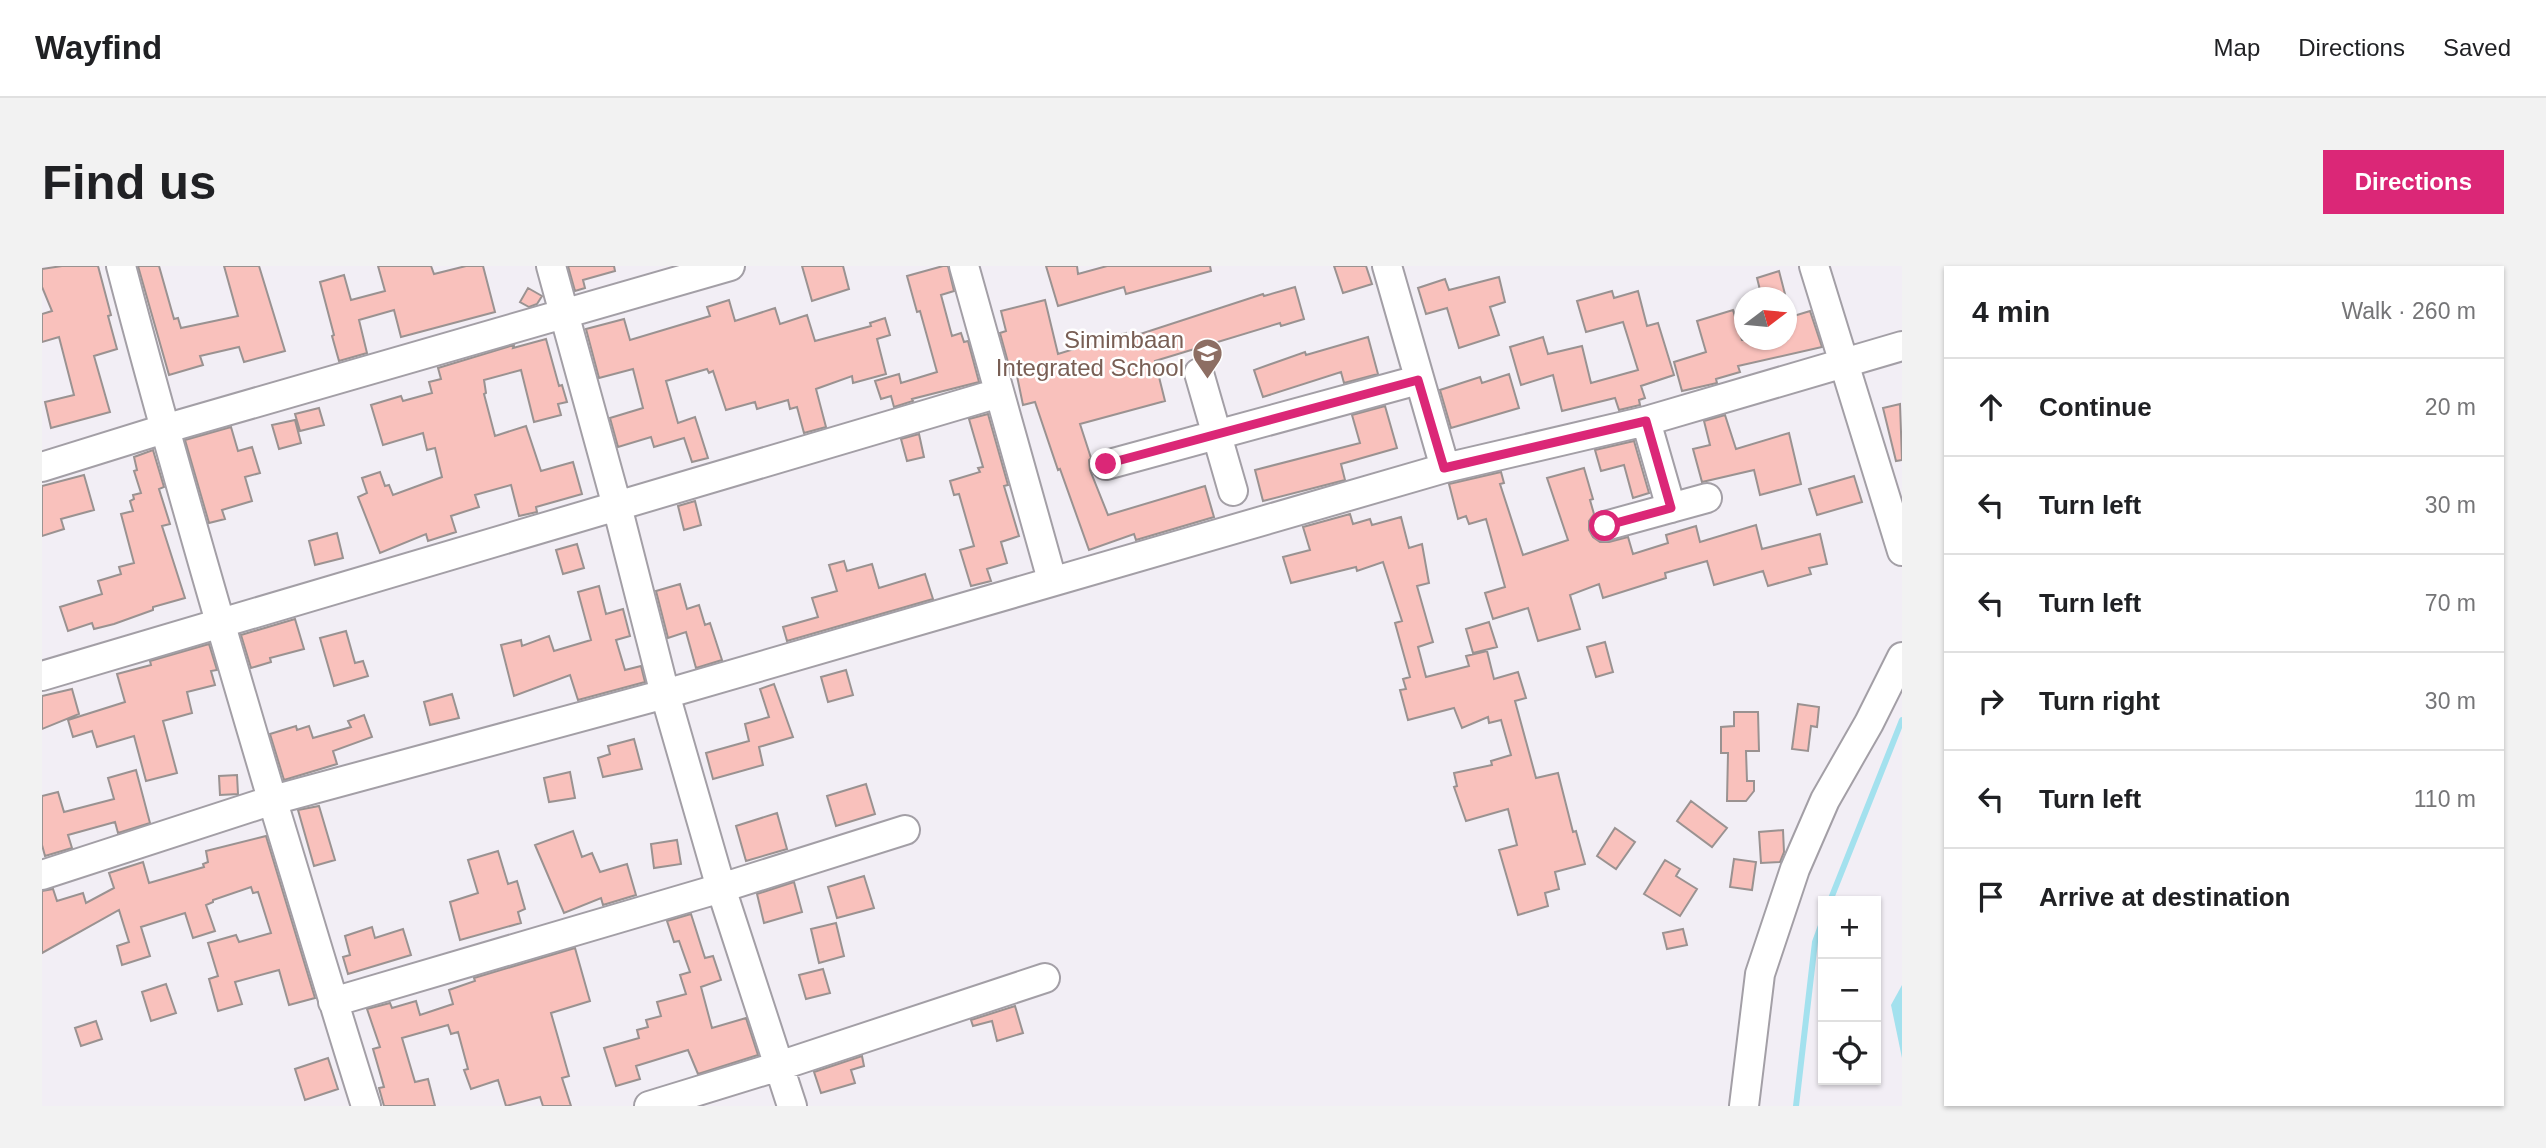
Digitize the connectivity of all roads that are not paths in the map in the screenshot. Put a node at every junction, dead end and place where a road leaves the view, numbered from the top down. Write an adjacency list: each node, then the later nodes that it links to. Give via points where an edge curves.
1 (121, 266): 14 (street)
2 (551, 266): 7 (street)
3 (730, 266): 7 (street)
4 (964, 266): 12 (street)
5 (1387, 266): 11 (street)
6 (1814, 266): 9 (street)
7 (563, 314): 14 (street); 21 (street)
8 (1902, 346): 9 (street)
9 (1843, 363): 13 (street); 24 (street)
10 (1199, 373): 15 (street)
11 (1418, 380): 15 (street); 18 (street)
12 (999, 393): 21 (street); 25 (street)
13 (1646, 421): 18 (street); 22 (street)
14 (164, 429): 17 (street); 26 (street)
15 (1217, 434): 16 (street); 19 (street)
16 (1106, 464)
17 (42, 467)
18 (1444, 468): 25 (street)
19 (1233, 491)
20 (1707, 498): 22 (street)
21 (617, 506): 26 (street); 29 (street)
22 (1671, 508): 23 (street)
23 (1605, 526)
24 (1902, 551)
25 (1052, 580): 29 (street)
26 (219, 624): 28 (street); 30 (street)
27 (1902, 657): 40 (street, via 1825,800 1795,869 1760,974)
28 (42, 676)
29 (665, 694): 30 (street); 33 (street)
30 (273, 800): 32 (street); 35 (street)
31 (905, 830): 33 (street)
32 (42, 875)
33 (721, 888): 35 (street); 36 (street)
34 (1045, 978): 36 (street)
35 (332, 1002): 37 (street)
36 (779, 1066): 38 (street); 39 (street)
37 (366, 1106)
38 (649, 1106)
39 (792, 1106)
40 (1744, 1106)

